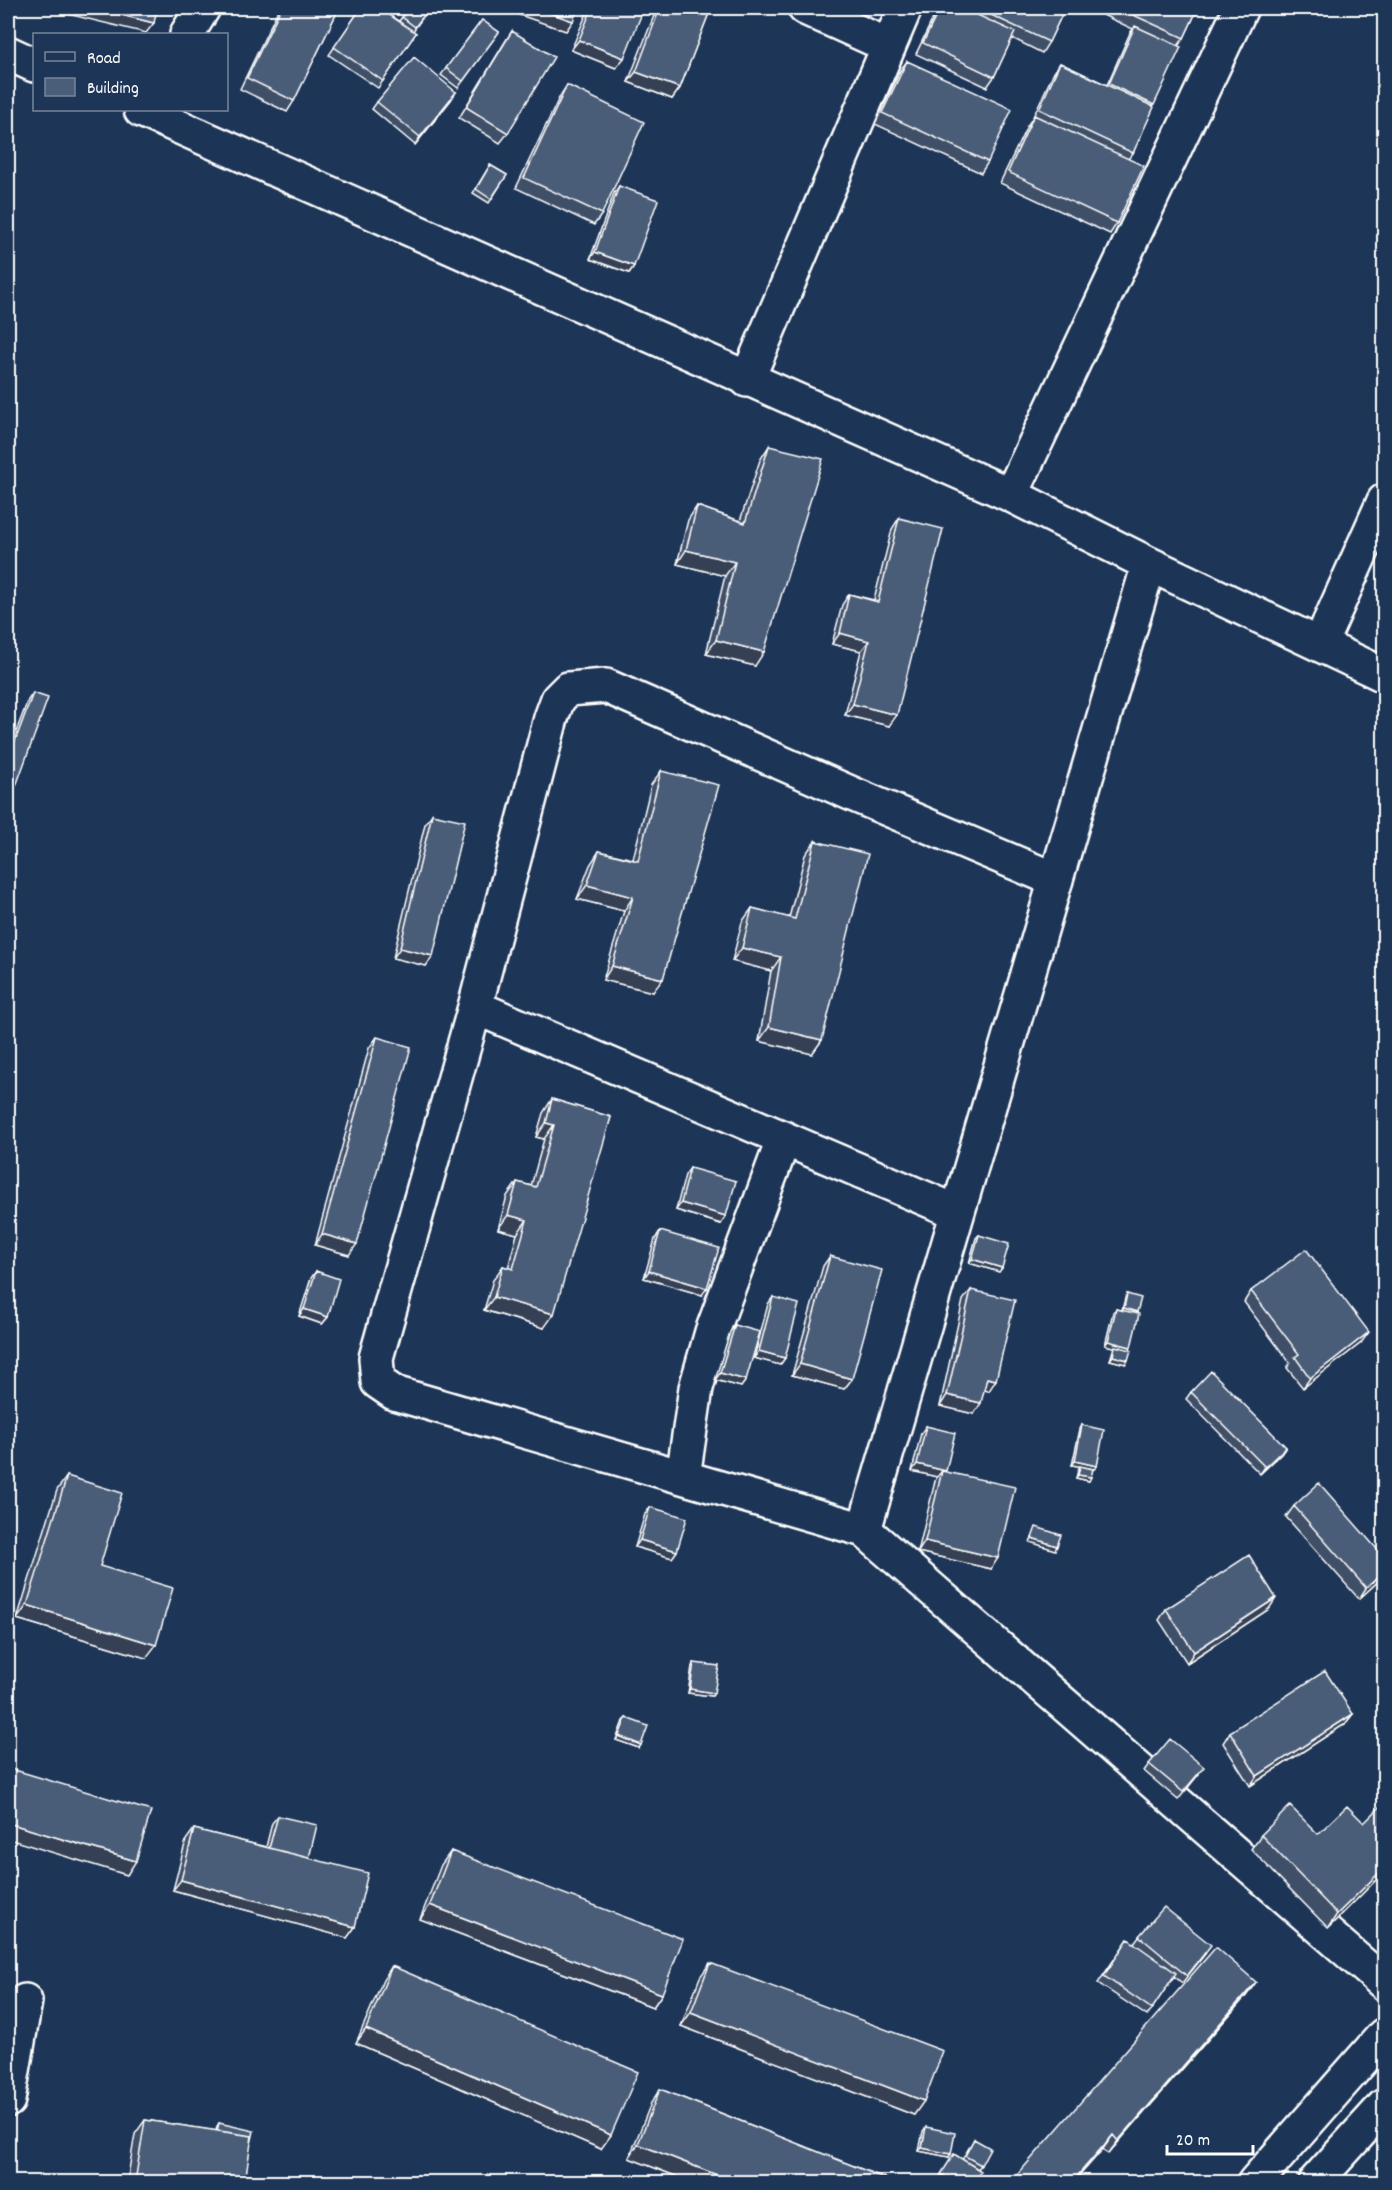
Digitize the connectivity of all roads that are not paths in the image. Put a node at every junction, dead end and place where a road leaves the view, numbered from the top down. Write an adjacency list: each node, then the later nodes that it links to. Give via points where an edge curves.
1 (203, 8): 5 (street)
2 (806, 8): 6 (street)
3 (905, 8): 6 (street)
4 (1240, 8): 11 (street)
5 (188, 33)
6 (889, 46): 10 (street)
7 (8, 54): 8 (street)
8 (33, 65)
9 (143, 111): 10 (street)
10 (747, 380): 11 (street)
11 (1011, 495): 13 (street)
12 (1384, 501): 14 (street)
13 (1149, 564): 14 (street); 16 (street)
14 (1320, 644): 15 (street)
15 (1384, 675)
16 (1056, 880): 17 (street, via 606,686 568,688 558,699 551,718); 19 (street)
17 (475, 1007): 18 (street); 20 (street, via 376,1358 378,1382 394,1393)
18 (784, 1138): 19 (street); 20 (street, via 702,1363)
19 (957, 1212): 21 (street)
20 (683, 1477): 21 (street)
21 (864, 1530): 22 (street)
22 (1384, 1983)
23 (25, 2001): 25 (street)
24 (1384, 2035): 27 (street)
25 (8, 2100)
26 (1384, 2106): 28 (street)
27 (1255, 2182)
28 (1315, 2182)

